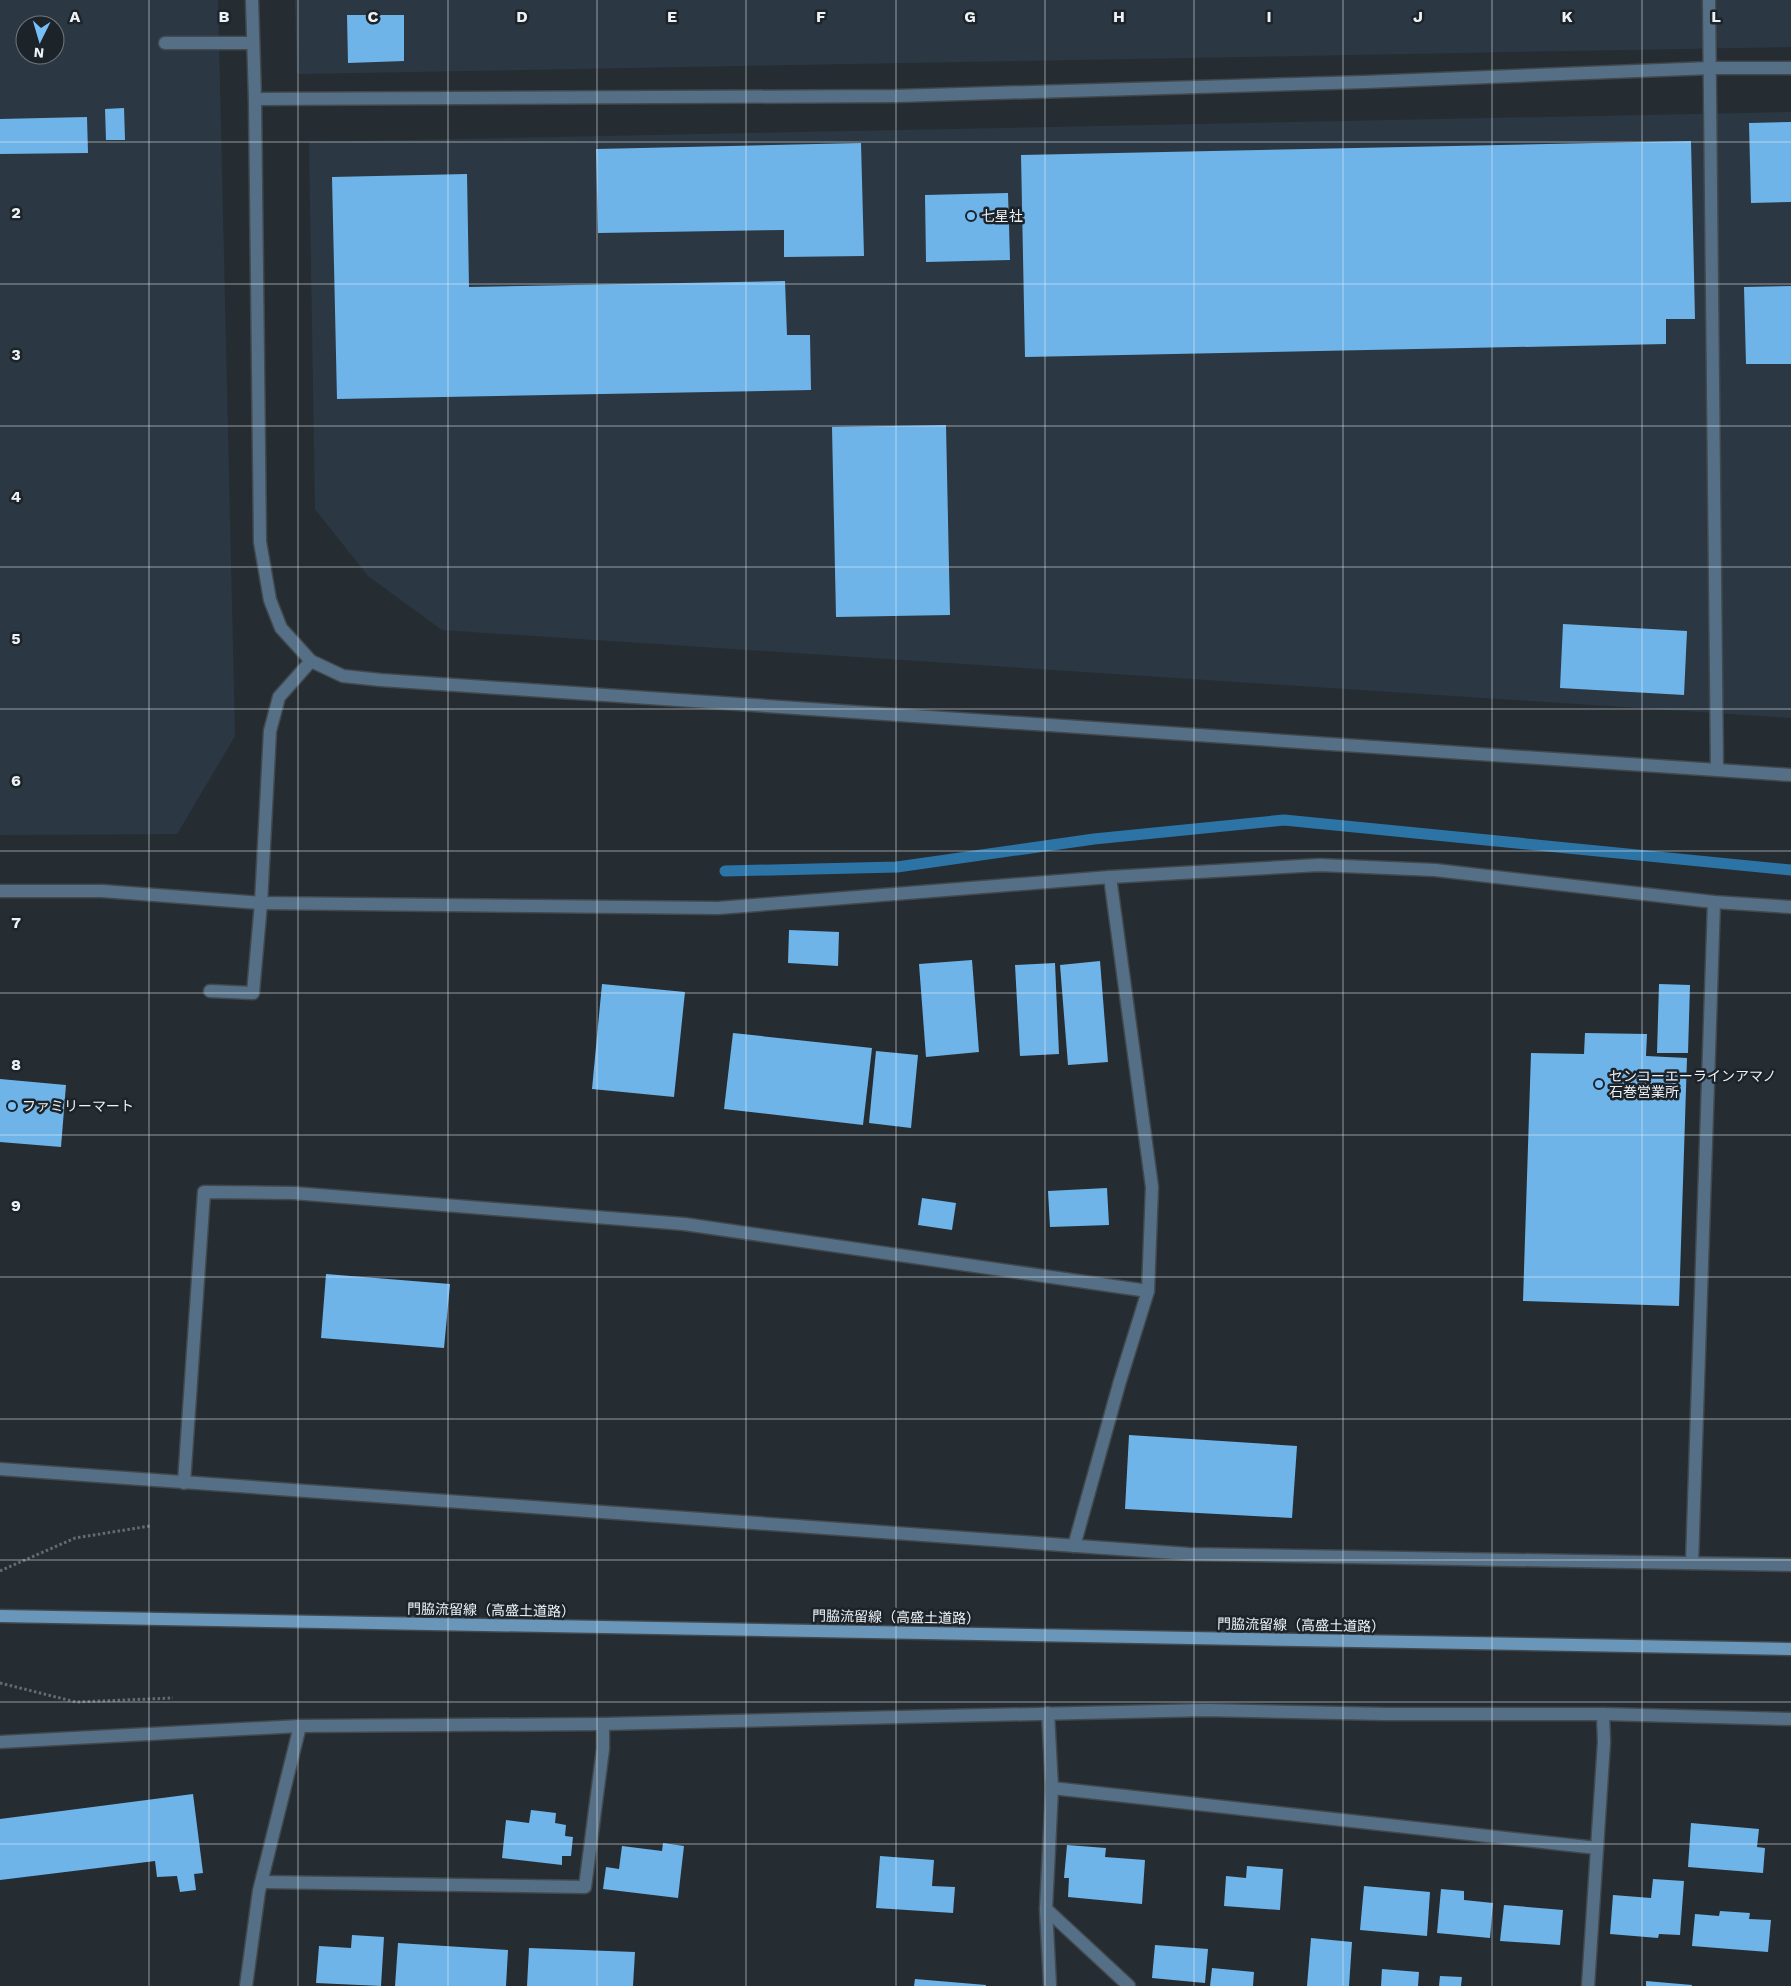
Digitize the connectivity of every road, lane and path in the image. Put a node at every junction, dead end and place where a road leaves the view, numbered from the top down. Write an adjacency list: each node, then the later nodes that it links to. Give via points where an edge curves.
1 (252, 0): 4 (street)
2 (1709, 0): 5 (street)
3 (165, 43): 4 (street)
4 (253, 43): 7 (street)
5 (1711, 68): 6 (street); 7 (street, via 896,96); 9 (street)
6 (1791, 68)
7 (255, 99): 8 (street, via 260,542 270,600 281,628)
8 (311, 661): 9 (street, via 343,676 381,680); 14 (street, via 279,697 270,731)
9 (1717, 770): 10 (street)
10 (1791, 775)
11 (1110, 877): 13 (street, via 1319,865 1416,869); 14 (street, via 718,908); 17 (street, via 1152,1187)
12 (0, 891): 14 (street, via 102,891)
13 (1714, 902): 15 (street); 22 (street)
14 (262, 903): 16 (street, via 253,993)
15 (1791, 907)
16 (210, 991)
17 (1148, 1292): 19 (street, via 684,1224 293,1193 204,1192); 21 (street)
18 (0, 1469): 19 (street)
19 (184, 1483): 21 (street)
20 (150, 1526): 24 (path, via 74,1538)
21 (1074, 1546): 22 (street, via 1189,1554)
22 (1692, 1563): 23 (street)
23 (1791, 1565)
24 (0, 1571)
25 (0, 1616): 26 (main road, 門脇流留線（高盛土道路）)
26 (1791, 1649)
27 (0, 1682): 28 (path, via 76,1702)
28 (172, 1698)
29 (1048, 1713): 30 (street, via 1206,1710); 32 (street); 35 (street)
30 (1603, 1714): 31 (street); 36 (street)
31 (1791, 1719)
32 (603, 1724): 33 (street); 37 (street, via 603,1750 585,1887)
33 (300, 1726): 34 (street); 37 (street)
34 (0, 1742)
35 (1052, 1788): 36 (street); 38 (street)
36 (1597, 1848): 42 (street)
37 (262, 1882): 39 (street)
38 (1046, 1909): 40 (street); 41 (street)
39 (246, 1986)
40 (1050, 1986)
41 (1129, 1986)
42 (1588, 1986)

